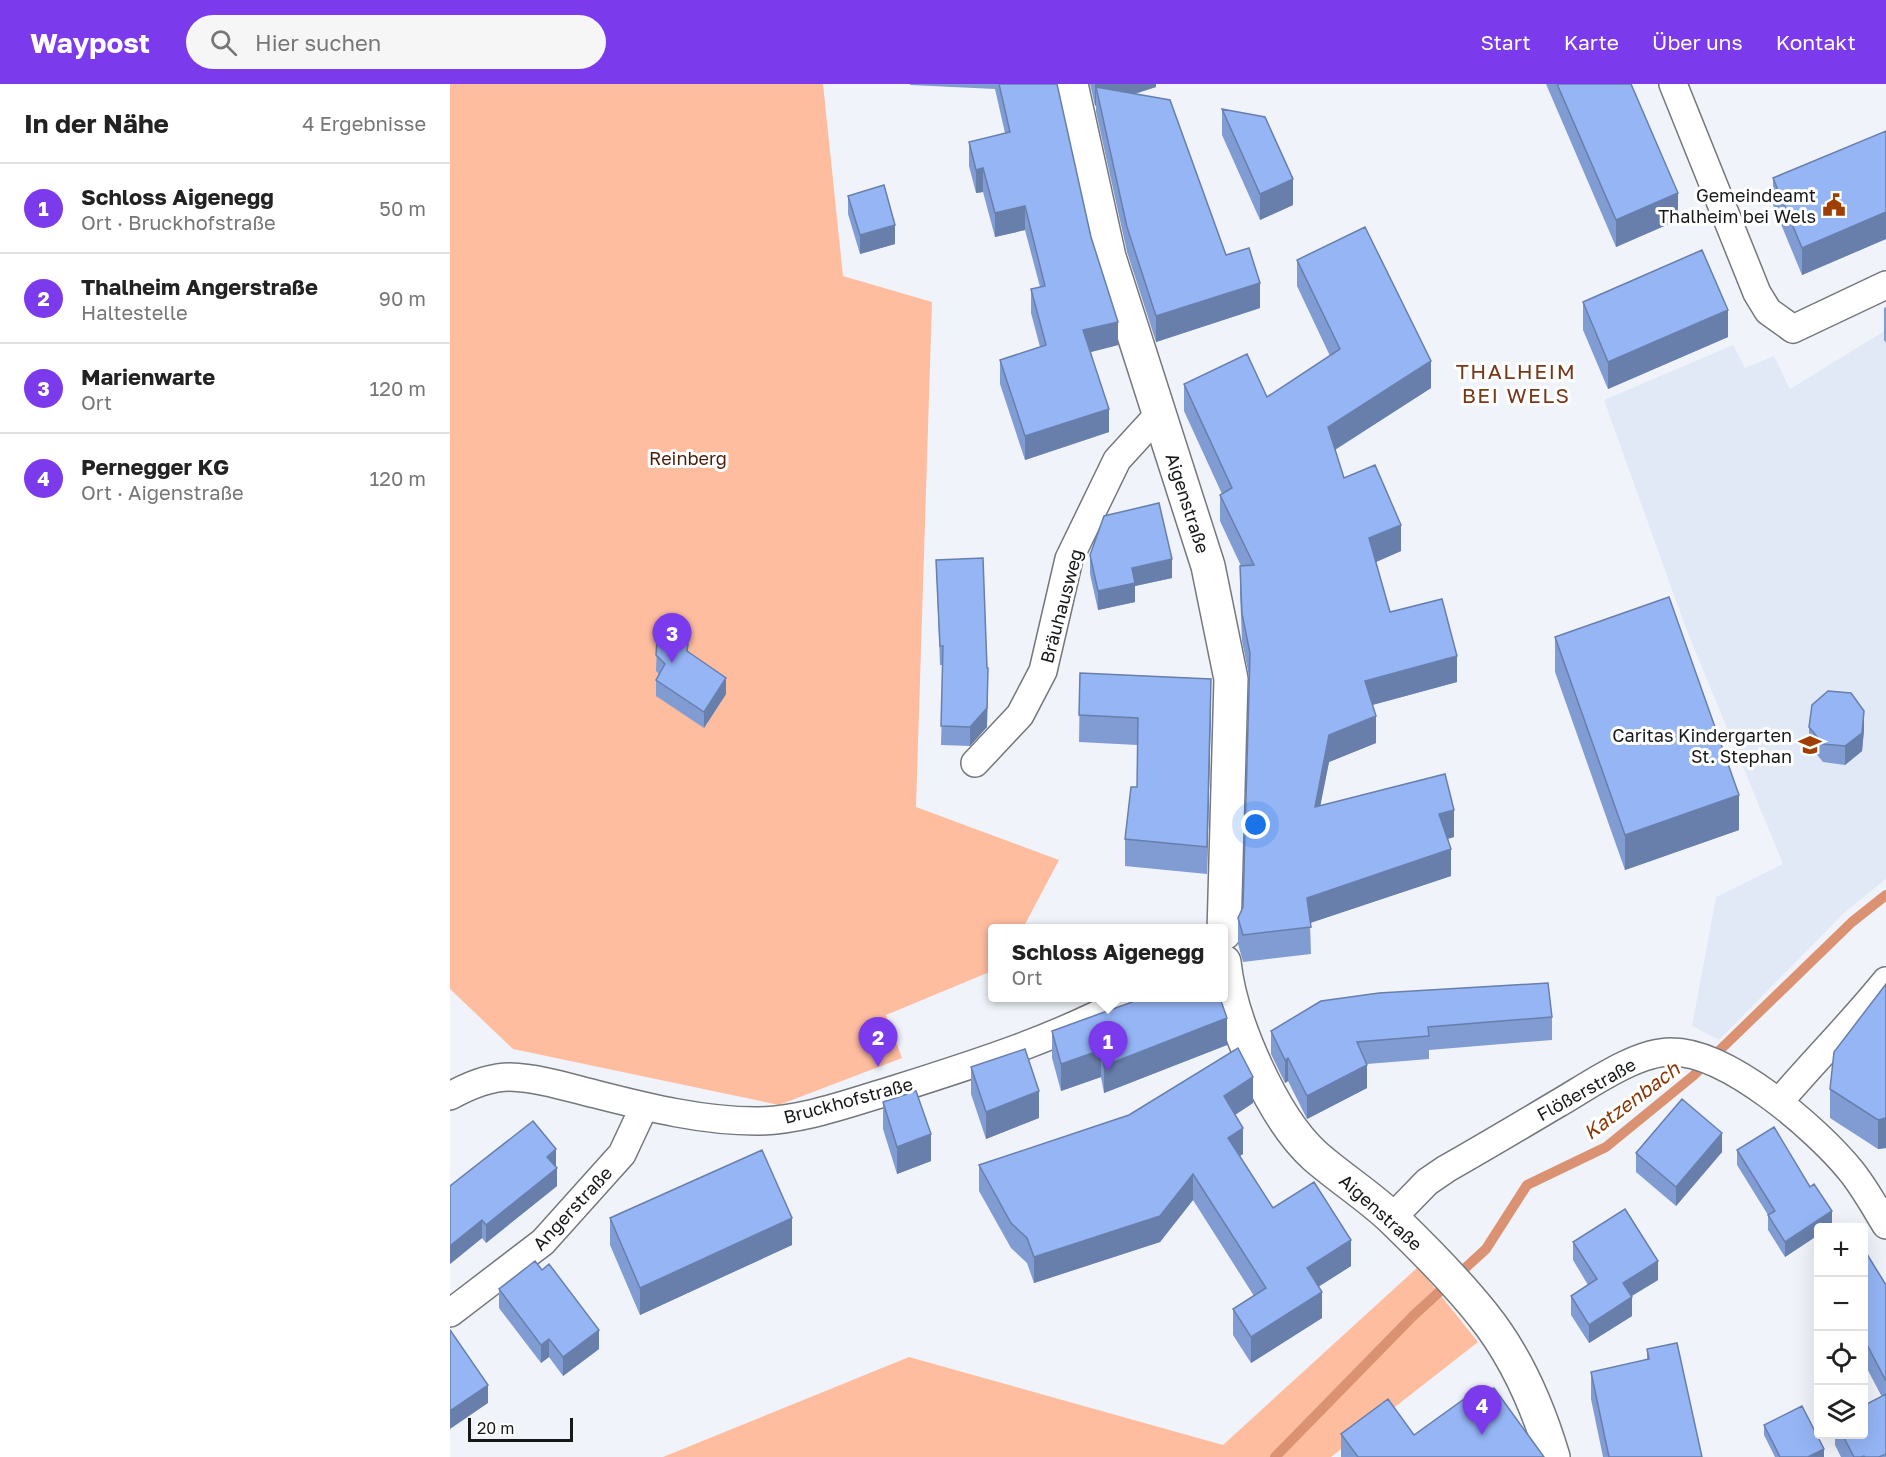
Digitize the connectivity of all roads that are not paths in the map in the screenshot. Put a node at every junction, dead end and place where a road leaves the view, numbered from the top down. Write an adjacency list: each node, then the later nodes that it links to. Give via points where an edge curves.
1 (1071, 84): 4 (street, Aigenstraße, via 1109,256)
2 (1673, 84): 3 (street, via 1757,293 1768,311 1793,329)
3 (1886, 285)
4 (1159, 414): 5 (street, Bräuhausweg, via 1117,459 1069,559 1043,671 1020,715); 6 (street, Aigenstraße, via 1208,566 1231,679)
5 (975, 763)
6 (1224, 924)
7 (1886, 981): 11 (street)
8 (1228, 990): 13 (street, Aigenstraße, via 1234,1014 1261,1075 1296,1137)
9 (1122, 1002): 12 (street, Bruckhofstraße, via 1033,1044 852,1103 797,1116 737,1120)
10 (450, 1096): 12 (street, Bruckhofstraße, via 482,1081 508,1077 554,1084)
11 (1779, 1102): 13 (street, Flößerstraße, via 1711,1062 1672,1052 1653,1055 1616,1070 1427,1182); 14 (street, Flößerstraße, via 1851,1170)
12 (644, 1107): 15 (street, Angerstraße, via 622,1154 543,1242)
13 (1392, 1218): 16 (street, Aigenstraße, via 1484,1316 1533,1399)
14 (1886, 1225)
15 (450, 1313)
16 (1553, 1457)

